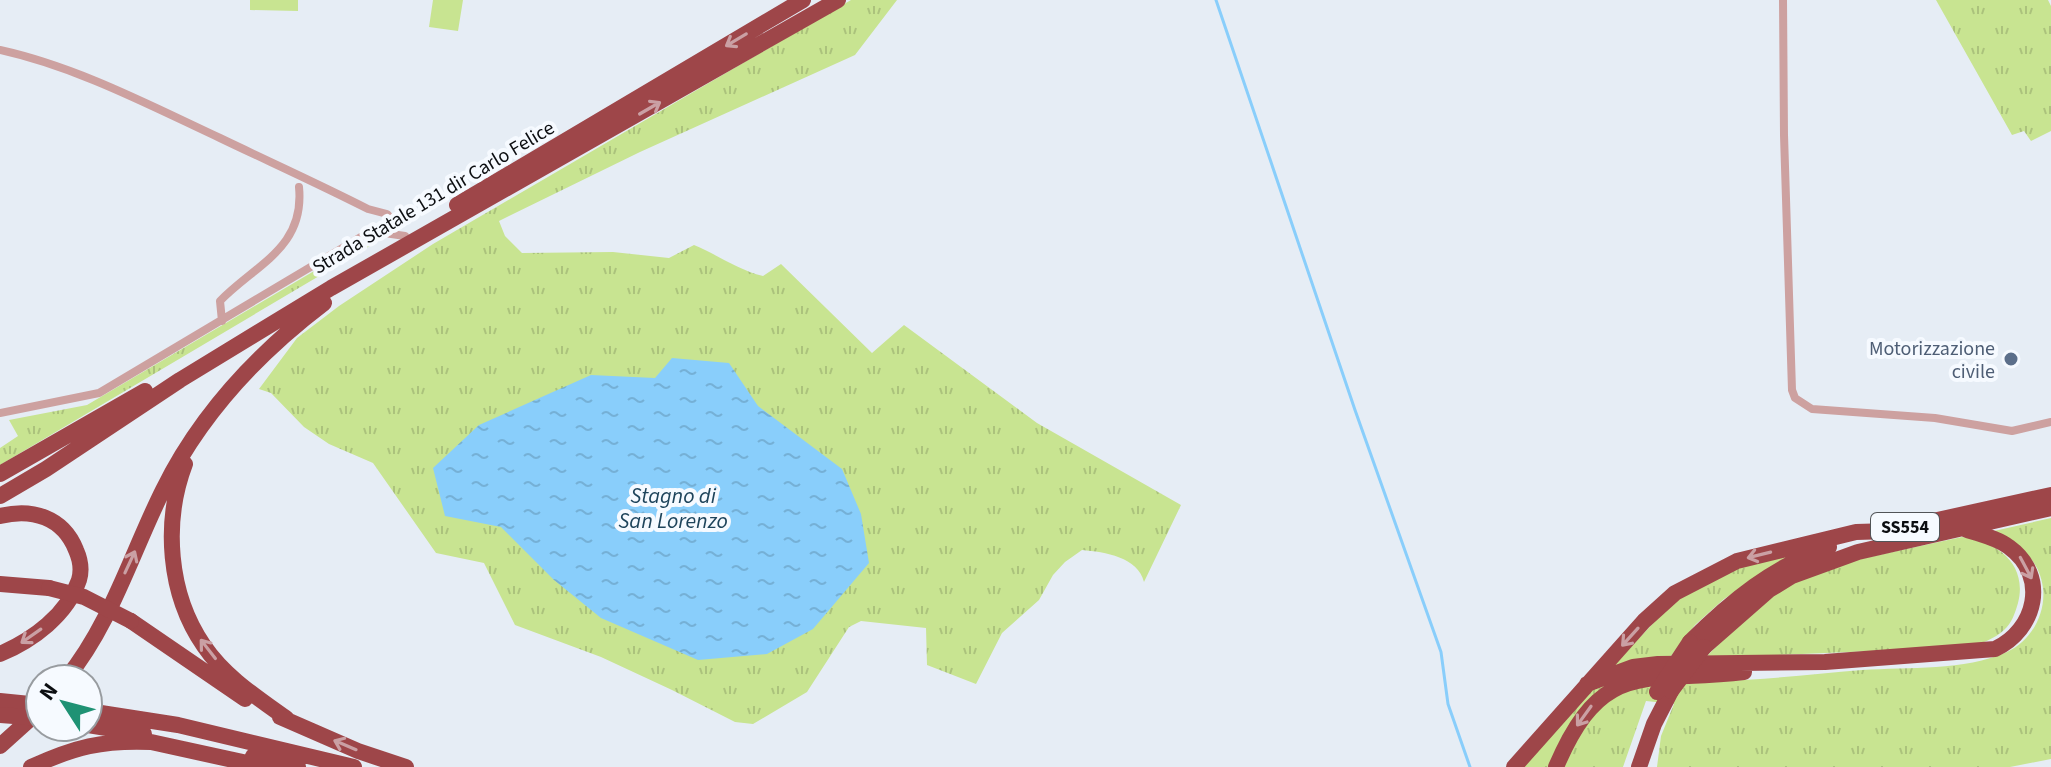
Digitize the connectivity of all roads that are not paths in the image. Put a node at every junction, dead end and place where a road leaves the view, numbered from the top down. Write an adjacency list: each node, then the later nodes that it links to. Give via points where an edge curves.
1 (803, 0): 6 (highway, Strada Statale 131 dir Carlo Felice, one-way to 6)
2 (838, 0): 7 (highway, Strada Statale 131 dir Carlo Felice, one-way to 2)
3 (1783, 0): 11 (street, via 1795,398 1812,409 1935,418 2012,431)
4 (0, 50): 6 (street, via 72,72 170,113 387,214)
5 (299, 187): 8 (street, via 301,205 294,230 220,301)
6 (398, 235): 8 (street, via 371,231); 12 (highway, Strada Statale 131 dir Carlo Felice)
7 (388, 258): 9 (highway, via 312,312); 14 (highway, via 180,380)
8 (222, 321): 10 (street, via 99,393)
9 (235, 385): 24 (highway, one-way to 9, via 100,627 182,453); 32 (highway, one-way to 9, via 239,683 206,648 188,615 172,555 172,515 182,472)
10 (0, 413)
11 (2051, 422)
12 (82, 428): 13 (highway); 14 (highway)
13 (0, 474)
14 (0, 495)
15 (2051, 495): 19 (highway, SS554)
16 (2051, 508): 18 (highway, SS554)
17 (0, 516): 22 (highway, one-way to 22, via 38,514 57,523 72,541 80,565 76,586 59,614)
18 (1962, 528): 21 (highway, SS554, via 1858,552 1792,576); 23 (highway, one-way to 23, via 2010,547 2028,568 2033,605 2013,639 1978,652)
19 (1890, 531): 21 (highway, SS554, via 1819,551 1775,571 1722,610); 25 (highway, one-way to 25, via 1856,532 1737,561 1705,575 1644,621)
20 (0, 584): 32 (highway, bridge, via 49,588 97,602 226,687)
21 (1697, 644): 26 (highway, SS554, bridge)
22 (0, 654)
23 (1825, 662): 25 (highway, via 1658,664); 43 (highway, one-way to 43, via 1630,682 1598,698)
24 (76, 663)
25 (1587, 684): 42 (highway)
26 (1664, 691): 34 (highway, SS554); 44 (highway, SS554, via 1648,712)
27 (0, 701): 28 (highway)
28 (24, 705)
29 (104, 713): 40 (highway, via 178,725)
30 (0, 715): 31 (highway, bridge)
31 (24, 717)
32 (287, 719): 41 (highway, one-way to 32)
33 (24, 723): 36 (highway)
34 (1654, 724): 45 (highway, SS554); 46 (highway)
35 (104, 728): 39 (highway)
36 (0, 746)
37 (31, 767): 38 (highway, via 86,745 133,741)
38 (265, 767)
39 (298, 767)
40 (354, 767)
41 (406, 767)
42 (1514, 767)
43 (1556, 767)
44 (1630, 767)
45 (1639, 767)
46 (1652, 767)

